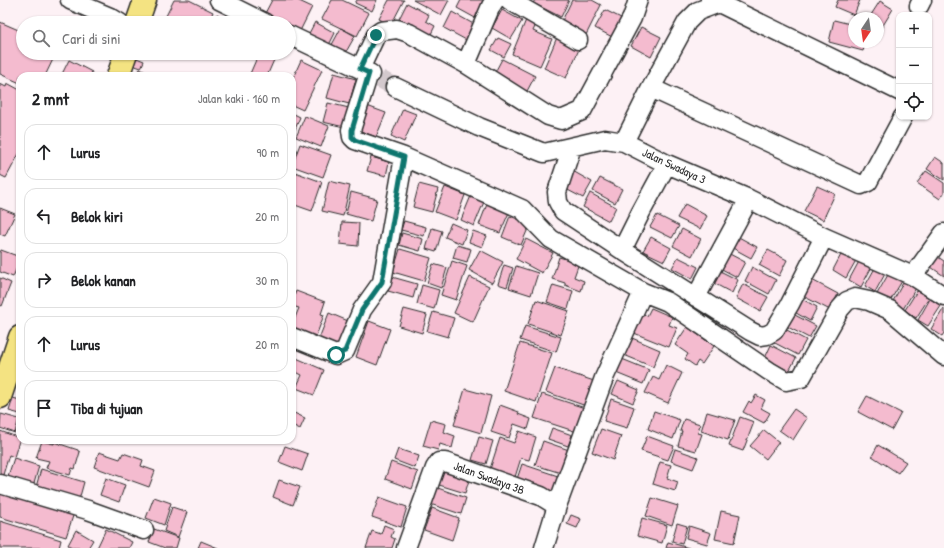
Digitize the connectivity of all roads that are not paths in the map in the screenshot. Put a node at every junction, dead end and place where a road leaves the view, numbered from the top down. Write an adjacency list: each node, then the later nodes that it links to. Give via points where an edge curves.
1 (145, 0): 9 (main road)
2 (219, 0): 10 (street)
3 (495, 0): 14 (street)
4 (508, 0): 12 (street)
5 (638, 0): 14 (street, via 632,18 582,111 562,120 548,116)
6 (75, 1): 8 (street)
7 (716, 1): 17 (street, via 698,11 687,22); 18 (street)
8 (108, 16)
9 (139, 16)
10 (251, 16)
11 (296, 38): 16 (street, Jalan Swadaya 3)
12 (578, 40)
13 (124, 60): 15 (main road)
14 (466, 64): 16 (street, via 409,33 397,29 381,31 376,35)
15 (119, 72)
16 (376, 77): 21 (street, Jalan Swadaya 3, via 479,126 544,153); 22 (street, via 352,130 352,137)
17 (651, 88): 19 (street, via 862,184 868,182); 20 (street)
18 (896, 91)
19 (901, 120)
20 (624, 142): 21 (street, Jalan Swadaya 3, via 605,139); 23 (street, Jalan Swadaya 3)
21 (572, 147): 27 (street, via 556,192 560,207 563,212)
22 (404, 157): 29 (street, via 522,209 551,239); 32 (street, via 382,282 362,310 345,351 336,355)
23 (667, 164): 24 (street, Jalan Swadaya 3); 27 (street)
24 (748, 199): 26 (street, Jalan Swadaya 3); 31 (street)
25 (944, 233): 28 (street)
26 (824, 237): 28 (street, Jalan Swadaya 3); 31 (street, via 790,304 774,330 767,335 760,336 750,331)
27 (622, 250): 31 (street)
28 (913, 276): 30 (street, Jalan Swadaya 3)
29 (643, 292): 34 (street, via 668,302 786,381 801,378 840,309 847,301 855,298 890,310); 37 (street, via 604,378)
30 (944, 296)
31 (696, 297)
32 (296, 339)
33 (16, 348): 35 (main road)
34 (944, 356)
35 (2, 386)
36 (0, 484): 38 (street, via 88,510)
37 (557, 506): 39 (street, Jalan Swadaya 3B, via 541,496 439,462); 40 (street)
38 (144, 530)
39 (406, 548)
40 (544, 548)

